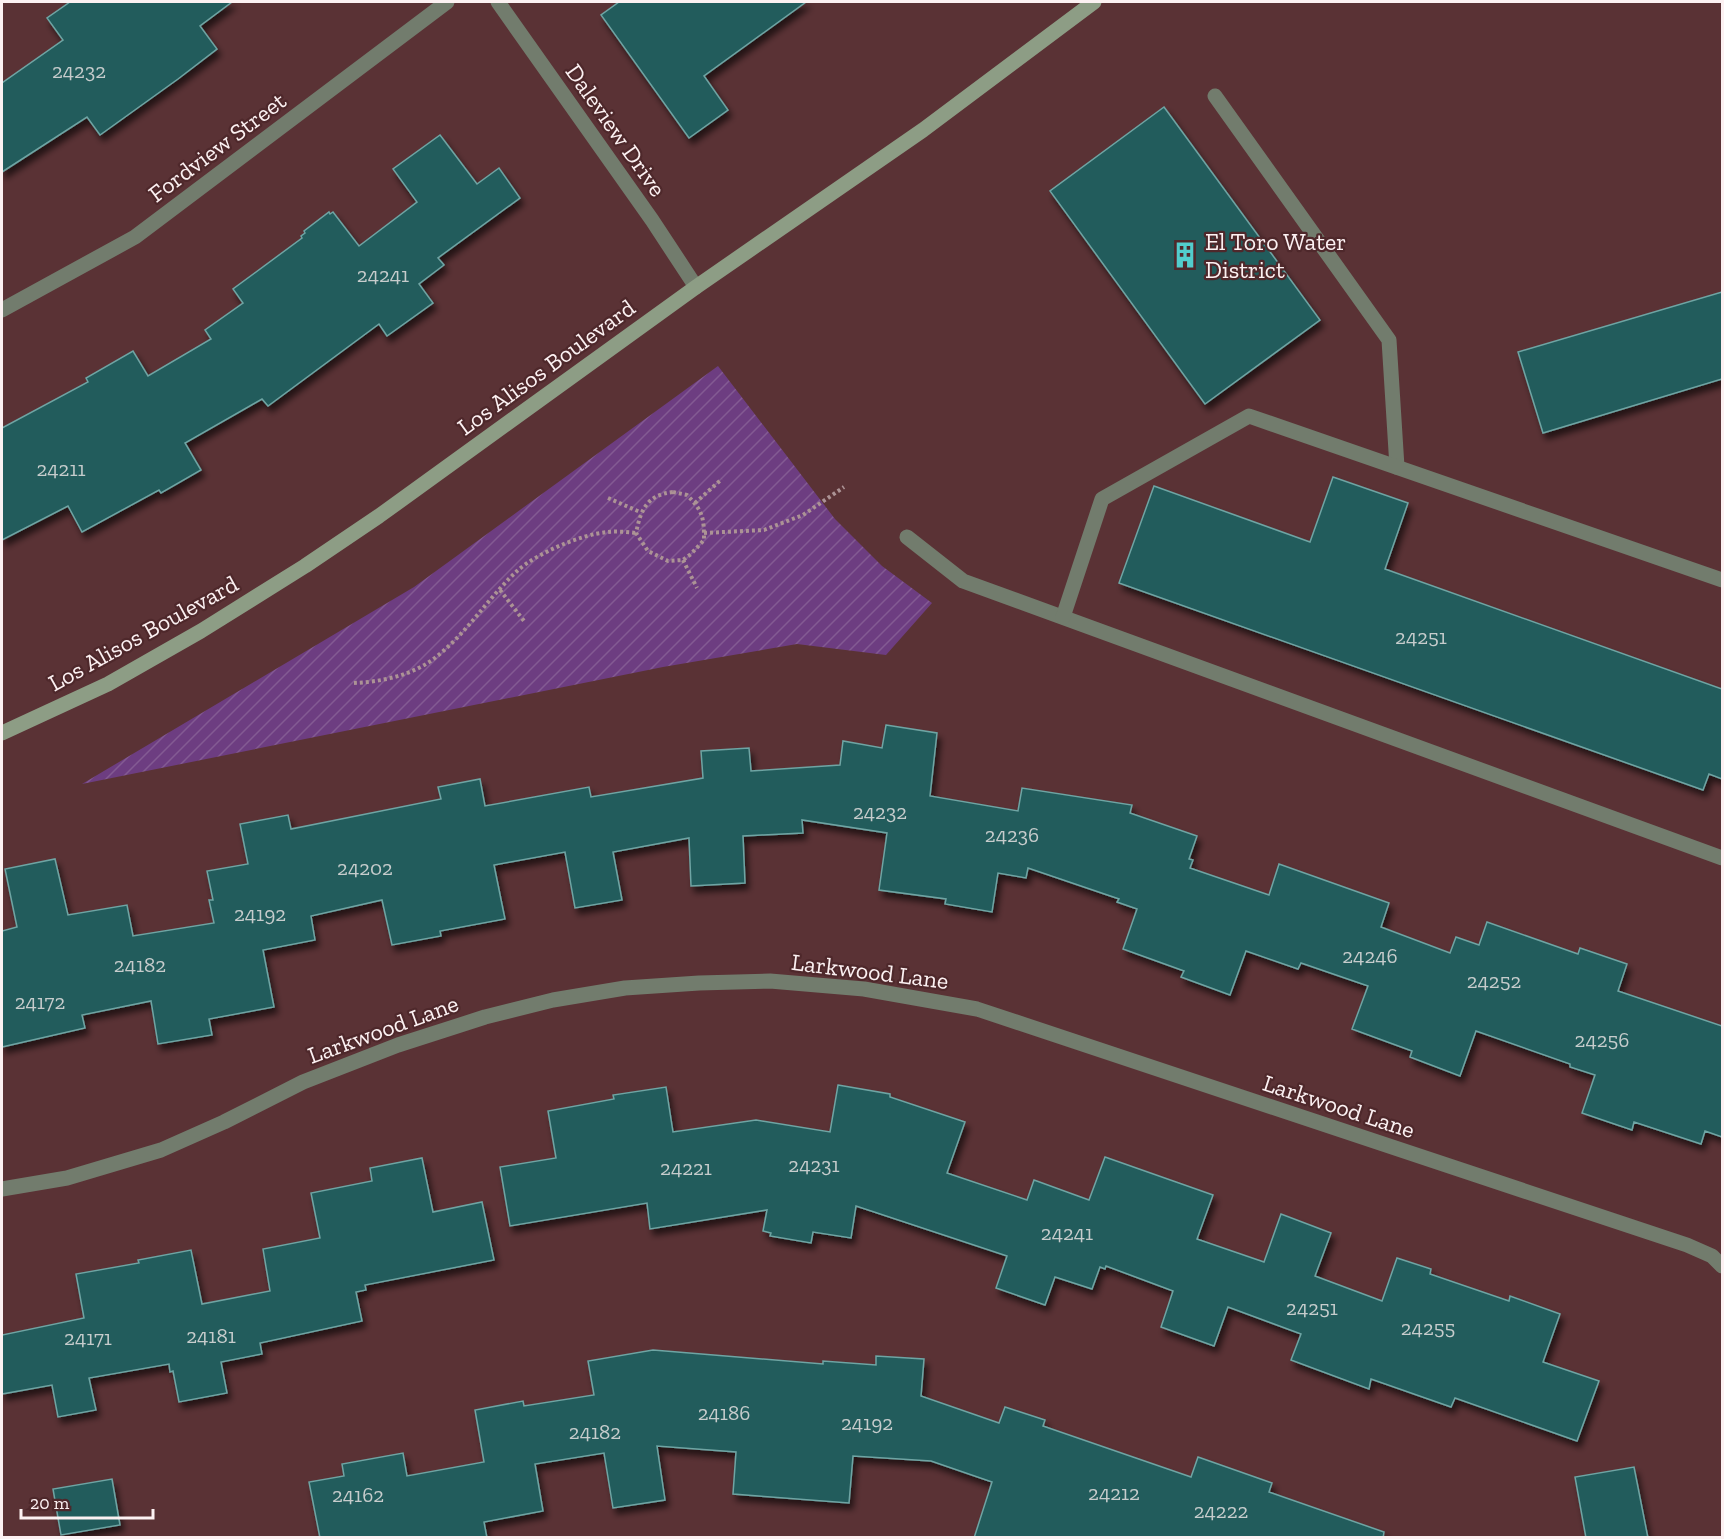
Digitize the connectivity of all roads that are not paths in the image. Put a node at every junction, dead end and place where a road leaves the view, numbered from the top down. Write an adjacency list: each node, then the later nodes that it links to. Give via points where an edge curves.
1 (447, 2): 6 (street, Fordview Street, via 135,237)
2 (498, 2): 5 (street, Daleview Drive)
3 (1094, 2): 5 (main road, Los Alisos Boulevard, via 923,130)
4 (1215, 96): 7 (street, via 1389,340)
5 (696, 287): 11 (main road, Los Alisos Boulevard, via 305,566 108,684)
6 (2, 310)
7 (1397, 467): 9 (street); 10 (street, via 1249,416 1102,499)
8 (907, 537): 10 (street, via 963,581)
9 (1722, 580)
10 (1063, 617): 12 (street)
11 (2, 733)
12 (1722, 858)
13 (2, 1190): 14 (street, Larkwood Lane, via 67,1178 161,1150 303,1082 485,1017 625,988 771,981 864,989 977,1009 1687,1245 1713,1256)
14 (1722, 1266)

